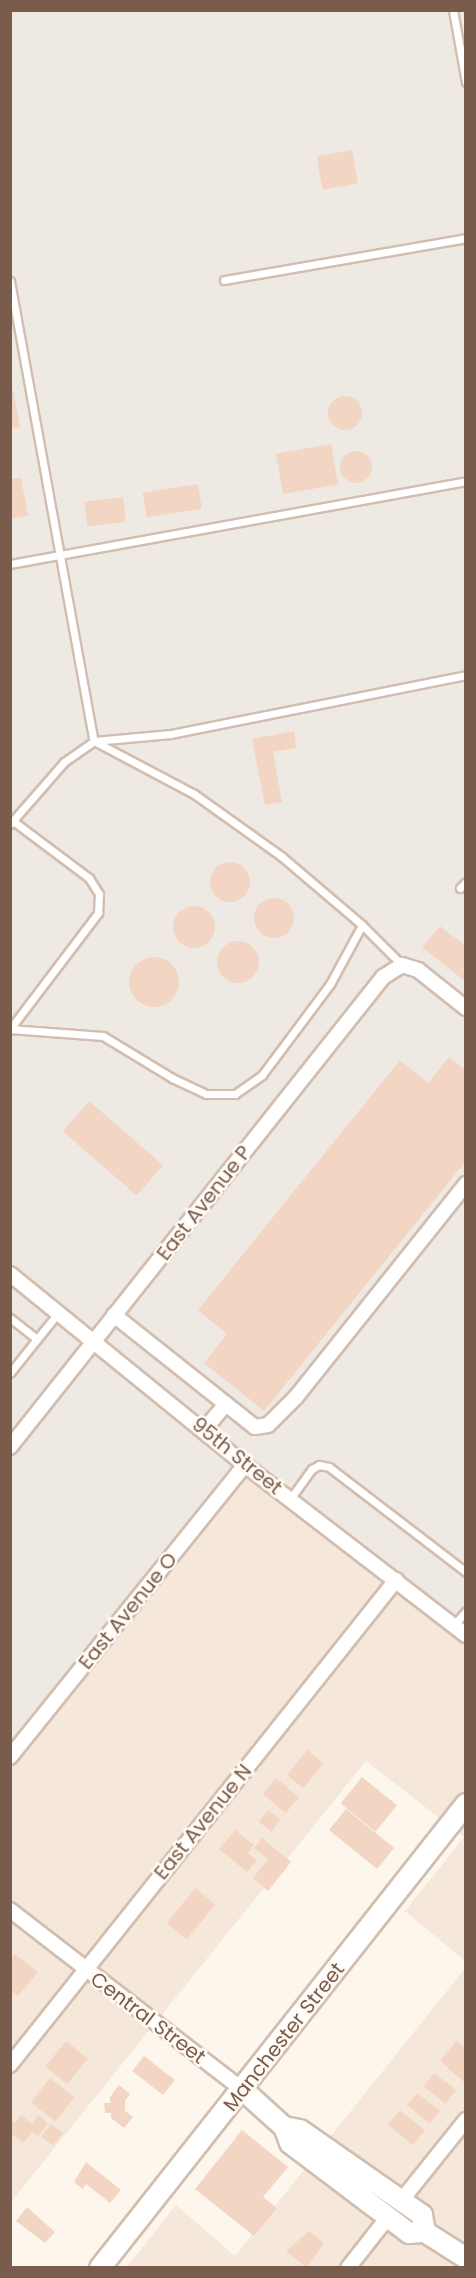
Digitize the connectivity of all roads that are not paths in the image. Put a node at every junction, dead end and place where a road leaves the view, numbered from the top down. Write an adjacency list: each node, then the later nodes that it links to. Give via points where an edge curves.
1 (453, 10): 3 (lane)
2 (465, 30): 3 (lane)
3 (457, 31): 4 (lane)
4 (465, 82)
5 (465, 238): 6 (lane)
6 (224, 280)
7 (10, 281): 8 (lane)
8 (14, 317): 10 (lane)
9 (465, 481): 10 (lane)
10 (60, 556): 11 (lane); 13 (lane)
11 (10, 564)
12 (465, 675): 13 (lane, via 171,734)
13 (94, 741): 14 (lane, via 64,762); 15 (lane, via 194,794 281,856)
14 (12, 823): 18 (lane, via 89,878 99,894 98,913)
15 (362, 926): 16 (lane); 18 (lane, via 330,984 262,1075 235,1094 206,1094 103,1036)
16 (402, 965): 17 (street, via 418,970); 22 (street, East Avenue P, via 383,977)
17 (465, 1008)
18 (10, 1029)
19 (465, 1184): 27 (street, via 296,1397 268,1425 255,1427)
20 (10, 1274): 21 (street, 95th Street)
21 (59, 1312): 24 (lane); 25 (street, 95th Street)
22 (114, 1315): 25 (street, East Avenue P); 27 (street)
23 (10, 1318): 24 (lane)
24 (37, 1340): 26 (lane)
25 (94, 1341): 28 (street, 95th Street); 29 (street, East Avenue P)
26 (10, 1373)
27 (226, 1404): 28 (street)
28 (204, 1430): 30 (street, 95th Street)
29 (10, 1447)
30 (245, 1465): 31 (street, 95th Street); 37 (street, East Avenue O)
31 (290, 1499): 32 (lane, via 312,1469 319,1465 329,1467); 33 (street, 95th Street)
32 (465, 1572)
33 (396, 1580): 35 (street, 95th Street); 40 (street, East Avenue N)
34 (465, 1611): 35 (lane)
35 (454, 1625): 36 (street, 95th Street)
36 (465, 1635)
37 (10, 1757)
38 (465, 1804): 42 (main road, Manchester Street)
39 (10, 1910): 40 (street, Central Street)
40 (85, 1970): 41 (street, East Avenue N); 42 (street, Central Street)
41 (10, 2065)
42 (243, 2090): 44 (main road, Central Street); 50 (main road, Manchester Street)
43 (465, 2120): 45 (street)
44 (284, 2127): 45 (main road, Central Street, via 300,2130); 46 (main road, Central Street, via 290,2143)
45 (401, 2201): 47 (main road, Central Street, via 422,2215)
46 (388, 2217): 47 (main road, Central Street, via 409,2233); 51 (street)
47 (433, 2237): 48 (main road); 49 (main road, Central Street); 52 (main road)
48 (465, 2250)
49 (465, 2258)
50 (100, 2268)
51 (348, 2268)
52 (465, 2268)

